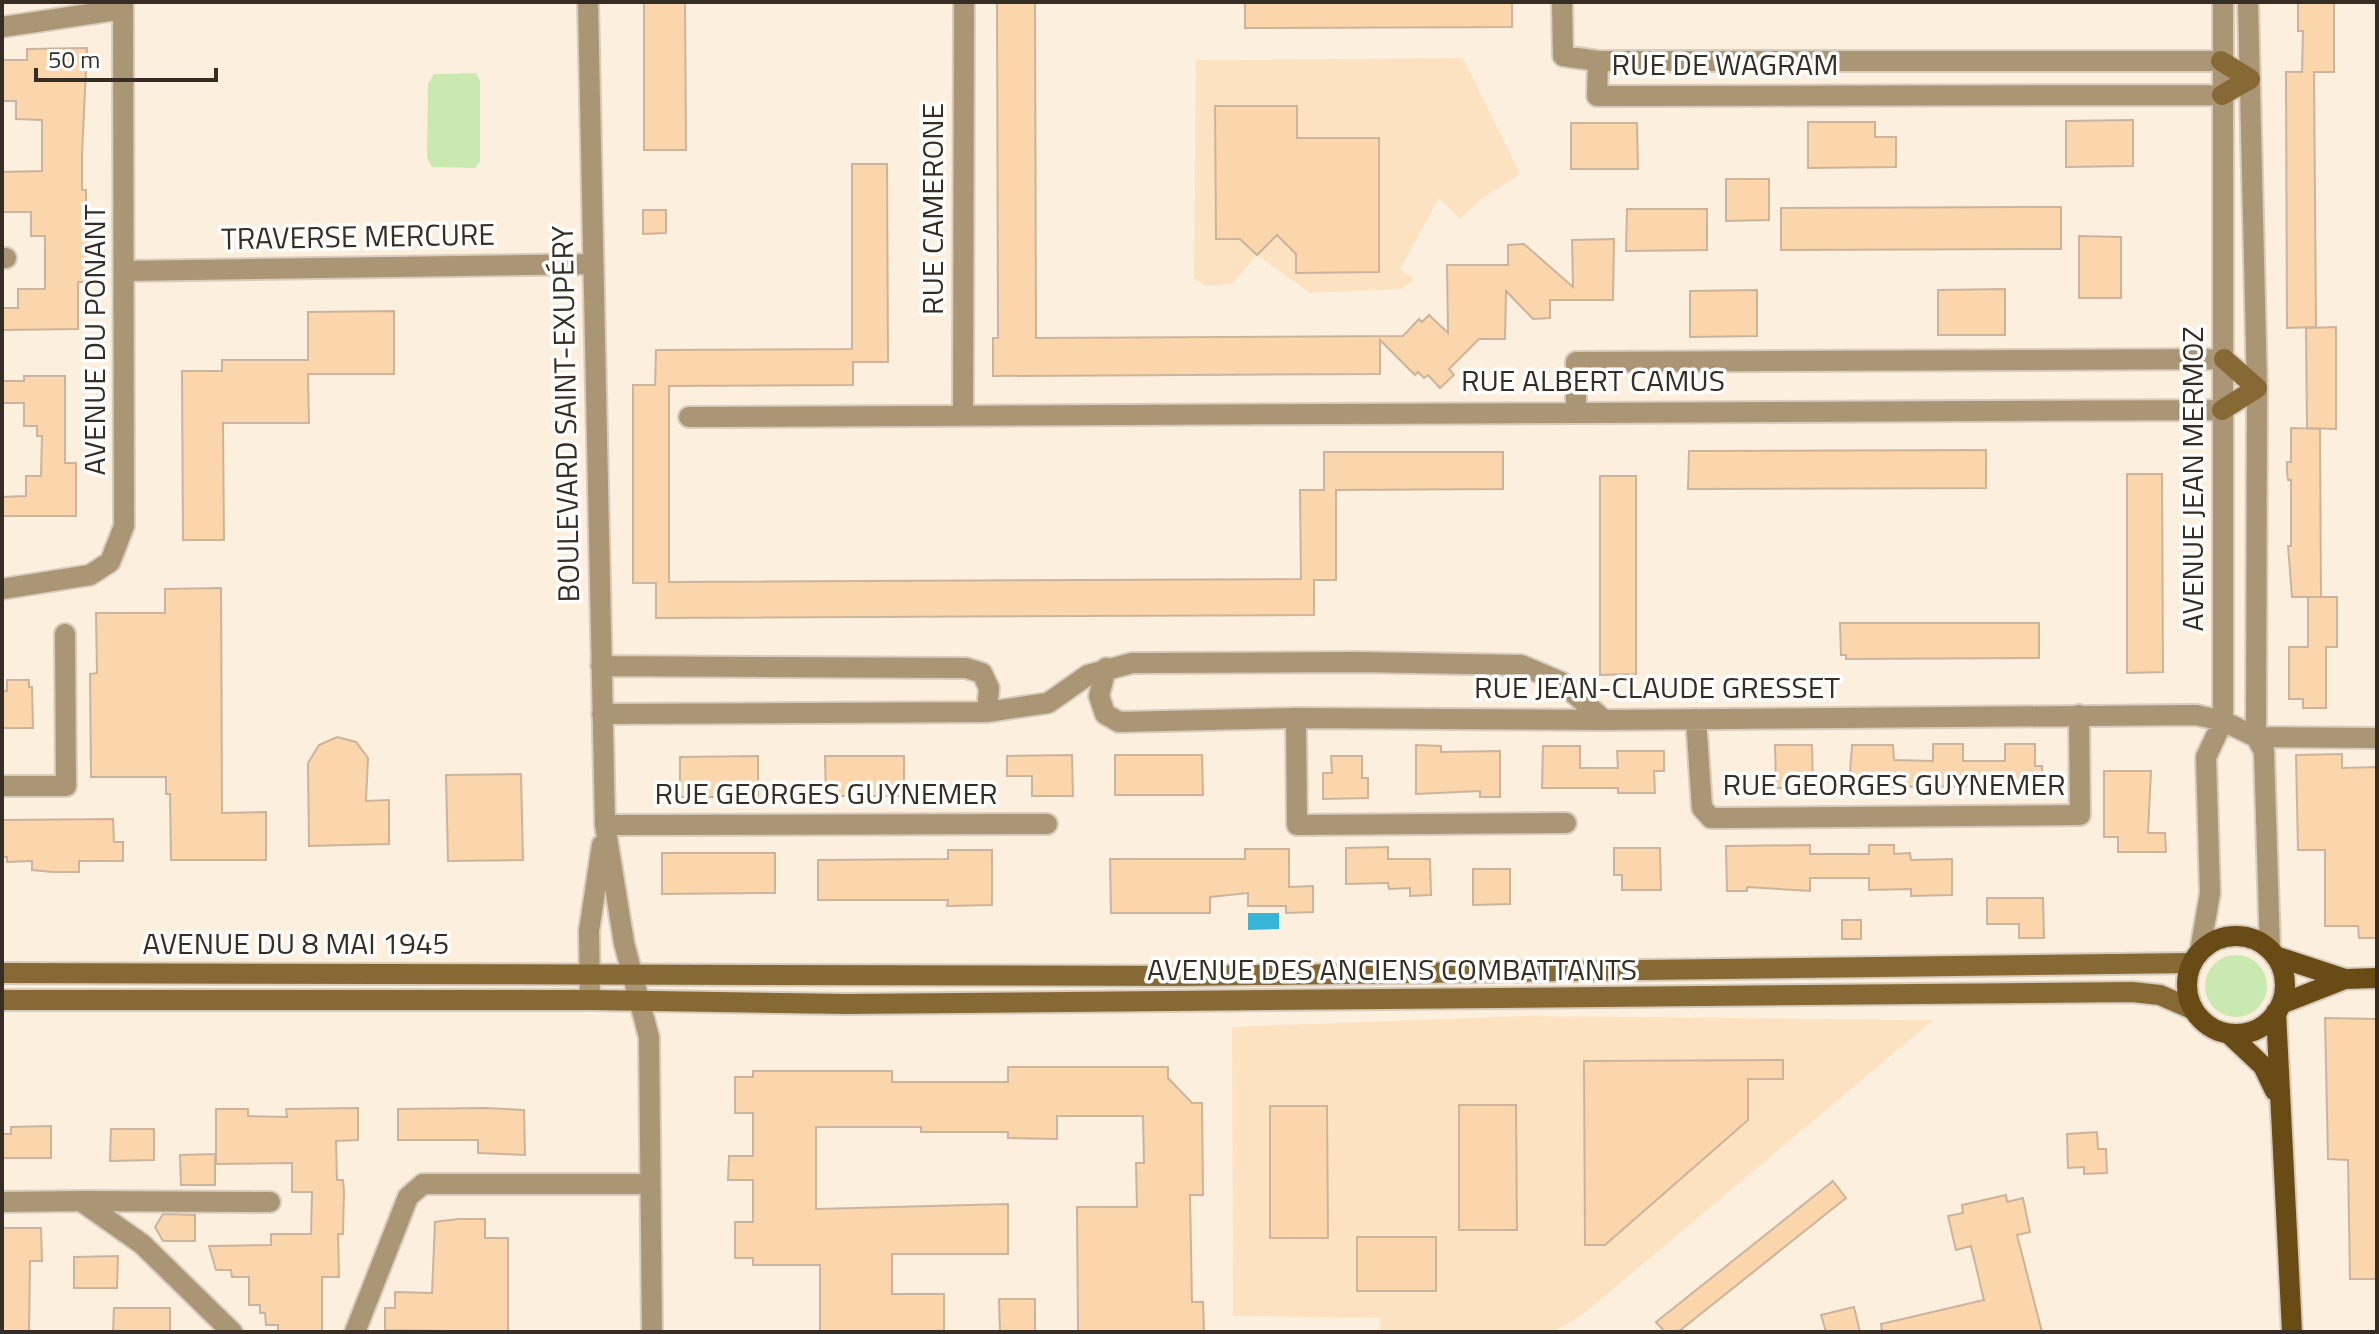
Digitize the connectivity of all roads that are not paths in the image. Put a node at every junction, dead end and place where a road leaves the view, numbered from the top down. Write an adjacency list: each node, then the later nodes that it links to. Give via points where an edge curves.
1 (588, 2): 12 (street, BOULEVARD SAINT-EXUPÉRY)
2 (964, 2): 18 (street, RUE CAMERONE)
3 (1562, 2): 8 (street, via 1563,56)
4 (2223, 2): 9 (street, AVENUE JEAN MERMOZ)
5 (2248, 2): 10 (street, AVENUE JEAN MERMOZ)
6 (123, 5): 7 (street); 13 (street, AVENUE DU PONANT)
7 (2, 27)
8 (1598, 61): 9 (street, RUE DE WAGRAM); 11 (street, RUE DE WAGRAM, via 1597,96)
9 (2221, 61): 10 (main road); 11 (street, AVENUE JEAN MERMOZ)
10 (2250, 79): 11 (main road); 15 (street, AVENUE JEAN MERMOZ)
11 (2222, 95): 14 (street, AVENUE JEAN MERMOZ)
12 (592, 264): 13 (street, TRAVERSE MERCURE); 22 (street, BOULEVARD SAINT-EXUPÉRY)
13 (125, 271): 20 (street, AVENUE DU PONANT, via 124,526 118,547 110,562 90,575)
14 (2224, 359): 15 (main road); 16 (street, via 1576,362); 17 (street, AVENUE JEAN MERMOZ)
15 (2257, 388): 17 (main road); 33 (street, AVENUE JEAN MERMOZ)
16 (1576, 410): 17 (street, RUE ALBERT CAMUS); 18 (street, RUE ALBERT CAMUS)
17 (2222, 410): 32 (street, AVENUE JEAN MERMOZ)
18 (963, 416): 19 (street, RUE ALBERT CAMUS)
19 (689, 417)
20 (2, 589)
21 (65, 634): 35 (street, via 66,786)
22 (601, 666): 25 (street, via 966,668 982,673 989,688); 26 (street, BOULEVARD SAINT-EXUPÉRY)
23 (1106, 668): 24 (street, via 1132,663 1521,665); 25 (street, via 1048,703); 28 (street, RUE JEAN-CLAUDE GRESSET, via 1099,696 1105,714 1119,722)
24 (1561, 682): 29 (street, via 1561,697); 31 (street)
25 (987, 712): 26 (street)
26 (602, 714): 38 (street, BOULEVARD SAINT-EXUPÉRY)
27 (2079, 715): 30 (street, RUE JEAN-CLAUDE GRESSET); 30 (street, RUE GEORGES GUYNEMER, via 2080,815 1711,818 1702,808); 32 (street, RUE JEAN-CLAUDE GRESSET, via 2196,715)
28 (1296, 718): 29 (street, RUE JEAN-CLAUDE GRESSET); 36 (street, via 1297,825)
29 (1543, 719): 31 (street, RUE JEAN-CLAUDE GRESSET)
30 (1696, 719): 31 (street, RUE JEAN-CLAUDE GRESSET)
31 (1604, 720)
32 (2223, 721): 33 (street, RUE JEAN-CLAUDE GRESSET); 40 (street, AVENUE JEAN MERMOZ, via 2206,757 2210,893)
33 (2256, 737): 34 (street); 39 (street, AVENUE JEAN MERMOZ, via 2264,751)
34 (2377, 738)
35 (2, 786)
36 (1566, 823)
37 (1047, 824): 38 (street, RUE GEORGES GUYNEMER)
38 (605, 825): 42 (street, BOULEVARD SAINT-EXUPÉRY, via 591,920); 43 (street, BOULEVARD SAINT-EXUPÉRY)
39 (2272, 953): 40 (main road, via 2242,936 2226,935); 45 (main road); 49 (main road, via 2283,971)
40 (2196, 957): 43 (main road, AVENUE DES ANCIENS COMBATTANTS, via 1184,976); 50 (main road, via 2187,994)
41 (2, 973): 42 (main road, AVENUE DU 8 MAI 1945)
42 (590, 974): 43 (main road, AVENUE DES ANCIENS COMBATTANTS); 47 (street, BOULEVARD SAINT-EXUPÉRY)
43 (632, 974): 48 (street, BOULEVARD SAINT-EXUPÉRY)
44 (2377, 978): 45 (main road)
45 (2345, 979): 49 (main road)
46 (2, 1000): 47 (main road, AVENUE DU 8 MAI 1945)
47 (590, 1000): 48 (main road, AVENUE DES ANCIENS COMBATTANTS)
48 (640, 1001): 50 (main road, AVENUE DES ANCIENS COMBATTANTS, via 862,1004 2132,992 2160,995); 53 (street, BOULEVARD SAINT-EXUPÉRY, via 649,1037)
49 (2279, 1008): 51 (main road, via 2255,1031); 52 (main road)
50 (2192, 1009): 51 (main road, via 2214,1030)
51 (2229, 1034): 52 (main road, via 2263,1066)
52 (2280, 1102): 60 (main road)
53 (650, 1184): 58 (street, via 415,1188); 59 (street, BOULEVARD SAINT-EXUPÉRY)
54 (81, 1201): 55 (street); 56 (street); 57 (street, via 142,1244)
55 (2, 1202)
56 (270, 1202)
57 (232, 1332)
58 (355, 1332)
59 (652, 1332)
60 (2292, 1332)

